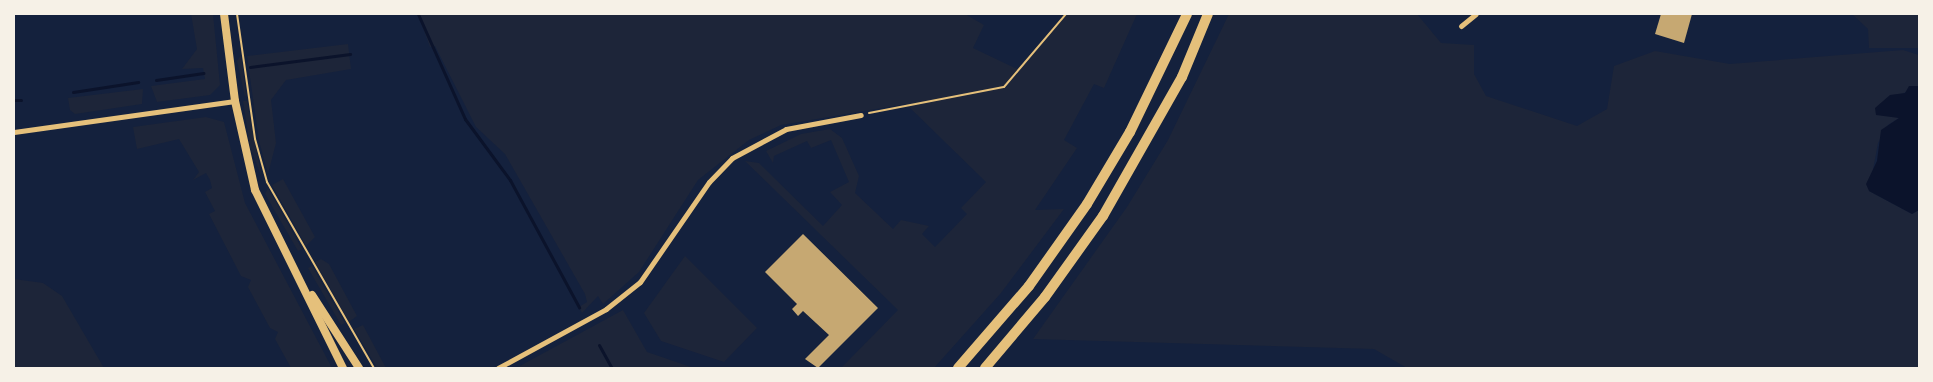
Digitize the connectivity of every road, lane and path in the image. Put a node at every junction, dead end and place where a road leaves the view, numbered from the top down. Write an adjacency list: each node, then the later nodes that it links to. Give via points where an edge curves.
1 (224, 14): 8 (main road)
2 (238, 14): 14 (path, via 255,139 267,182)
3 (1066, 14): 9 (path, via 1004,87 955,100)
4 (1187, 14): 16 (highway, via 1134,124 1087,204 1029,286)
5 (1208, 14): 17 (highway, via 1182,77 1108,208 1045,297)
6 (1476, 14): 7 (street)
7 (1461, 26)
8 (235, 101): 10 (street); 11 (main road, via 255,190)
9 (861, 115): 15 (street, via 786,130 732,158 709,182 640,282 606,308)
10 (14, 132)
11 (297, 273): 12 (main road); 13 (main road)
12 (342, 368)
13 (359, 368)
14 (374, 368)
15 (498, 368)
16 (958, 368)
17 (985, 368)

